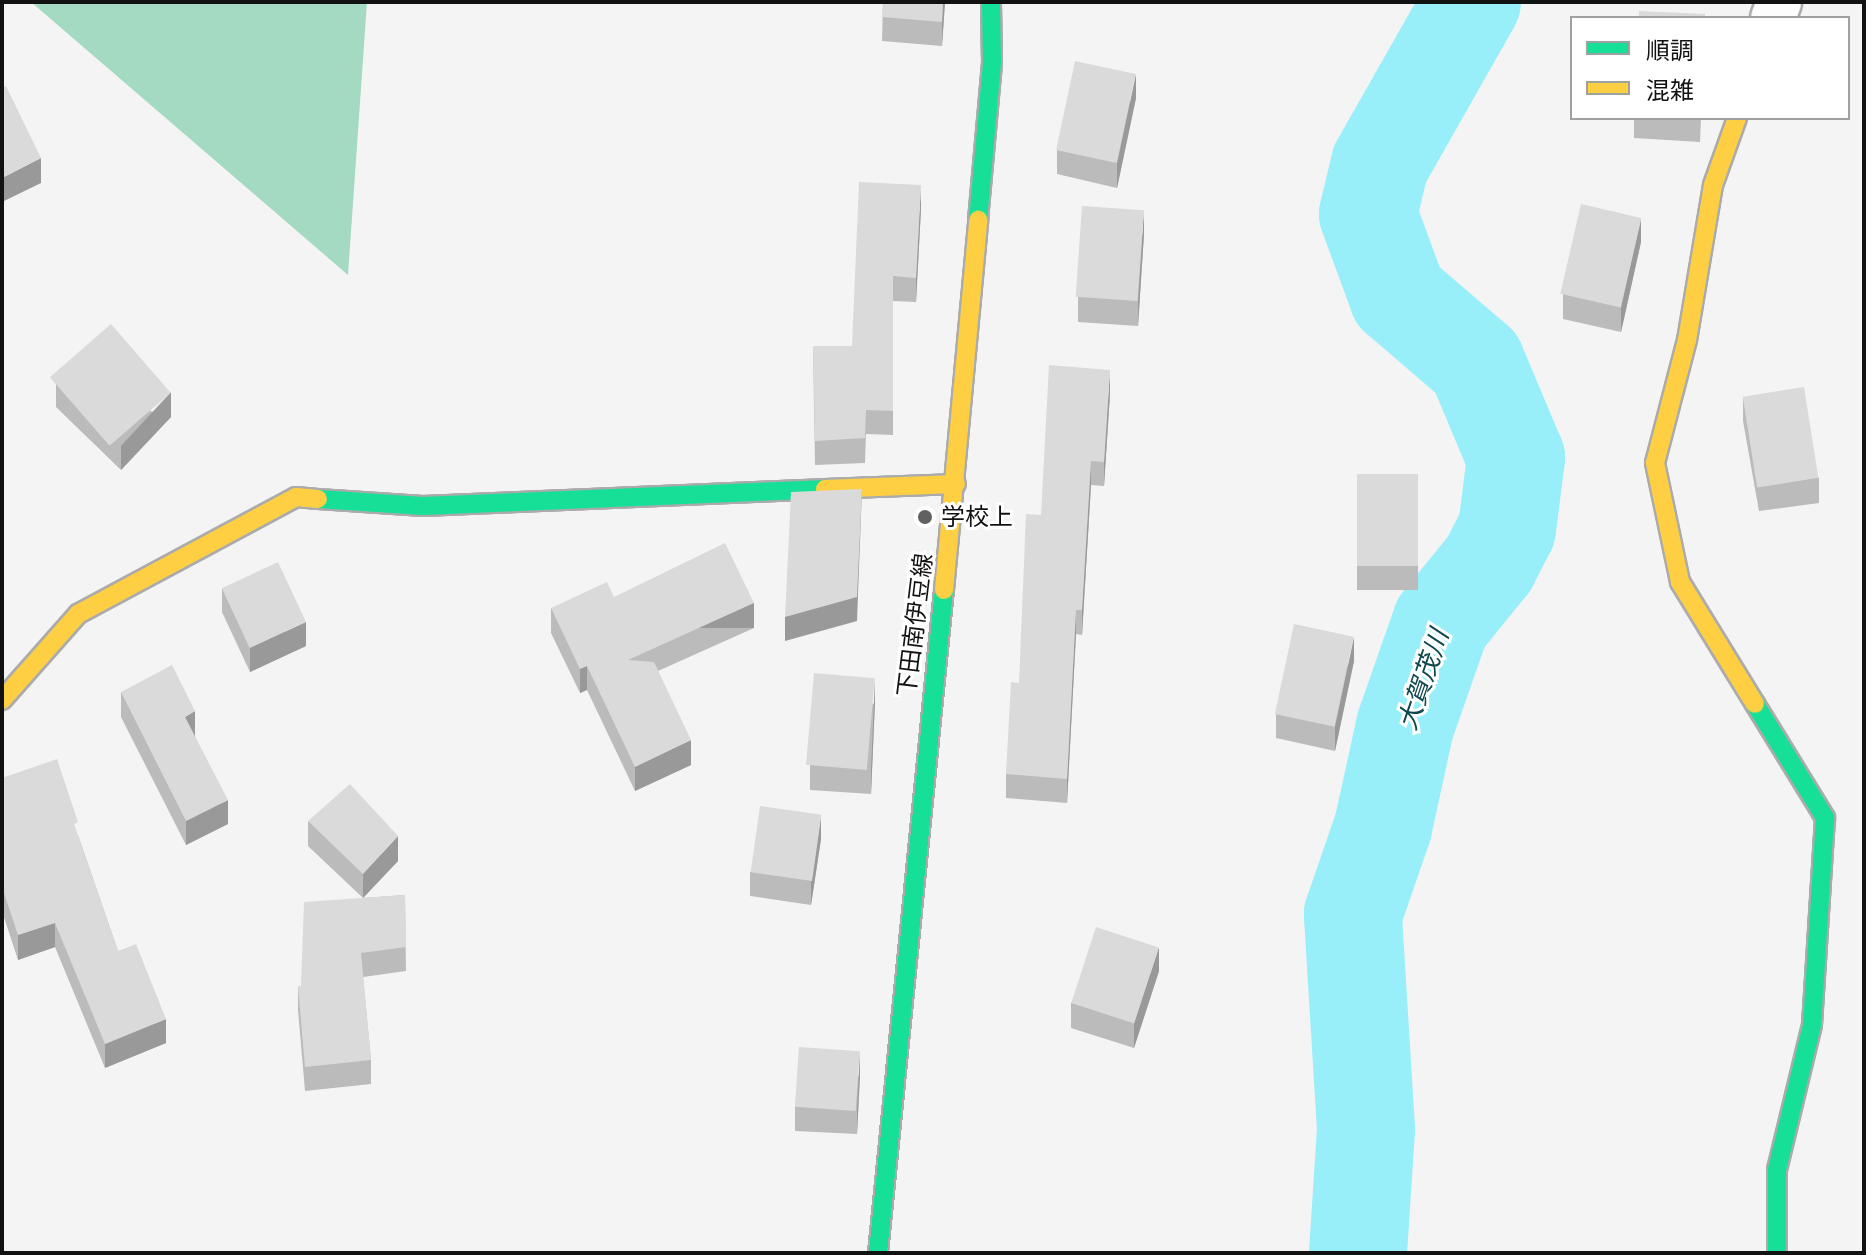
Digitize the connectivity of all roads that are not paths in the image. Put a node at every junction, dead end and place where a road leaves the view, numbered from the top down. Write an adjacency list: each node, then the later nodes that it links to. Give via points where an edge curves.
1 (991, 2): 3 (street, 下田南伊豆線, via 992,62)
2 (1736, 120): 6 (street, via 1713,185 1687,340 1655,463 1680,582 1825,818 1812,1025 1777,1170)
3 (956, 484): 4 (street, via 423,506 296,497 78,614); 5 (street, 下田南伊豆線)
4 (2, 700)
5 (878, 1253)
6 (1777, 1253)

